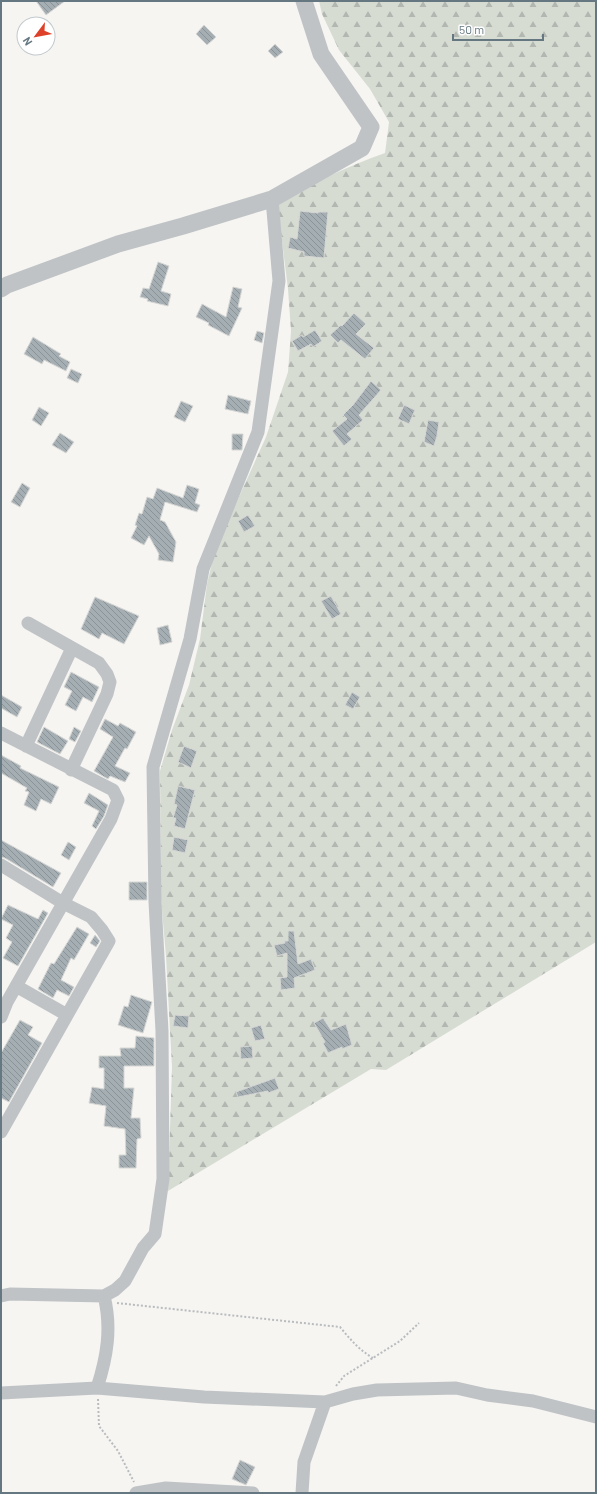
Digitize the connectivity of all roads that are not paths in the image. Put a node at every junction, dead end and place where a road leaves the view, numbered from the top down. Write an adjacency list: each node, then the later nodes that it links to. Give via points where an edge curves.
1 (304, 1): 2 (street, via 321,54 371,126 362,148)
2 (272, 199): 3 (street, via 118,244); 17 (street, via 279,281 258,432 203,569 190,639 153,767 155,902 162,1055 162,1180 155,1234 143,1248 125,1281)
3 (1, 289)
4 (28, 623): 5 (street)
5 (72, 648): 7 (street); 8 (street, via 99,663 110,682 107,694)
6 (1, 733): 7 (street)
7 (26, 746): 8 (street)
8 (71, 770): 10 (street, via 113,790 118,800 111,819)
9 (1, 865): 10 (street)
10 (64, 903): 11 (street); 13 (street, via 91,917 109,941)
11 (16, 986): 12 (street); 13 (street)
12 (4, 1000): 14 (street)
13 (67, 1016): 15 (street)
14 (1, 1017)
15 (1, 1132)
16 (1, 1296): 17 (street, via 10,1294)
17 (105, 1299): 18 (street, via 108,1311 108,1342)
18 (97, 1388): 19 (street); 20 (street, via 204,1397)
19 (1, 1393)
20 (325, 1402): 21 (street, via 377,1390 456,1388 533,1401); 24 (street, via 304,1462)
21 (596, 1418)
22 (137, 1492): 23 (street, via 166,1488)
23 (253, 1493)
24 (302, 1493)

